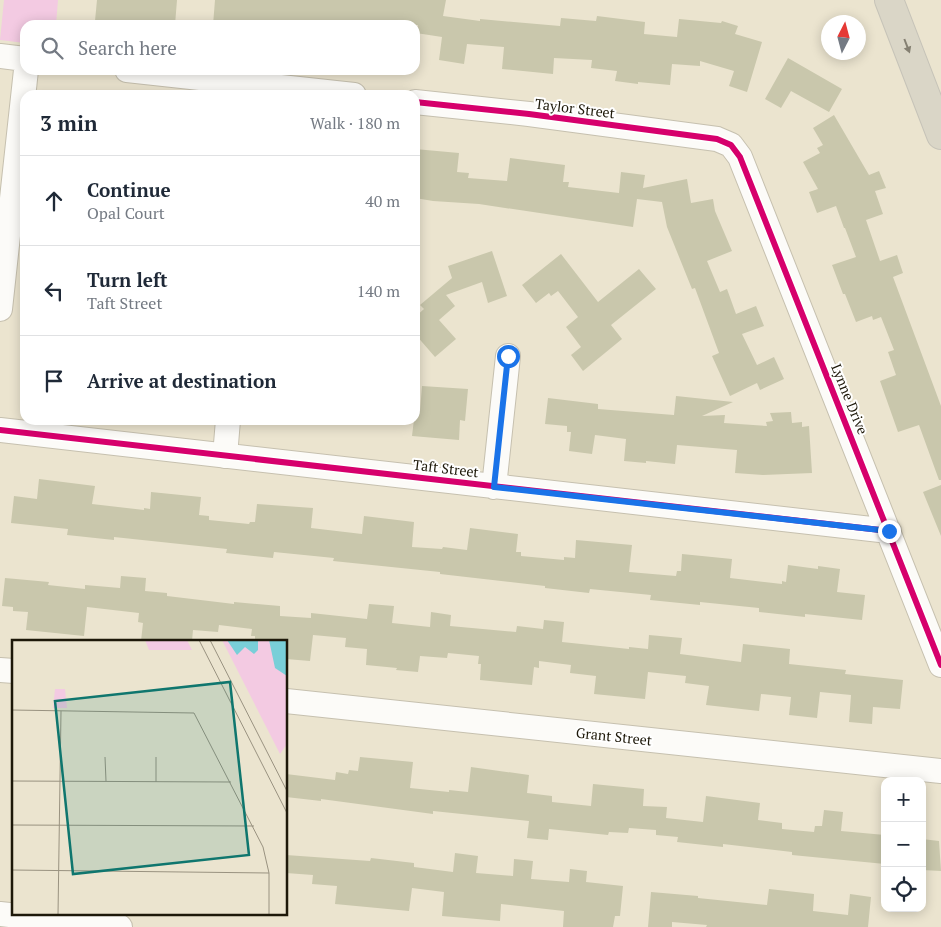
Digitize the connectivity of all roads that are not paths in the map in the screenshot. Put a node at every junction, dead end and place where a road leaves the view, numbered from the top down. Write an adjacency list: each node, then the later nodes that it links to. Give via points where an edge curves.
1 (889, 0): 10 (highway, one-way to 10)
2 (0, 56): 3 (street)
3 (20, 58)
4 (25, 75): 6 (street)
5 (172, 75): 7 (street)
6 (24, 90)
7 (309, 90)
8 (420, 103): 11 (street, Taylor Street, via 717,139)
9 (20, 125): 12 (street)
10 (941, 135)
11 (731, 145): 18 (street, Lynne Drive, via 740,157)
12 (0, 309)
13 (508, 356): 17 (street)
14 (228, 425): 16 (street)
15 (0, 430): 16 (street, Taft Street)
16 (225, 456): 17 (street, Taft Street)
17 (494, 487): 18 (street, Taft Street)
18 (889, 531): 19 (street, Lynne Drive)
19 (941, 666)
20 (288, 701): 21 (street, Grant Street)
21 (941, 771)
22 (0, 914): 23 (street)
23 (120, 927)

